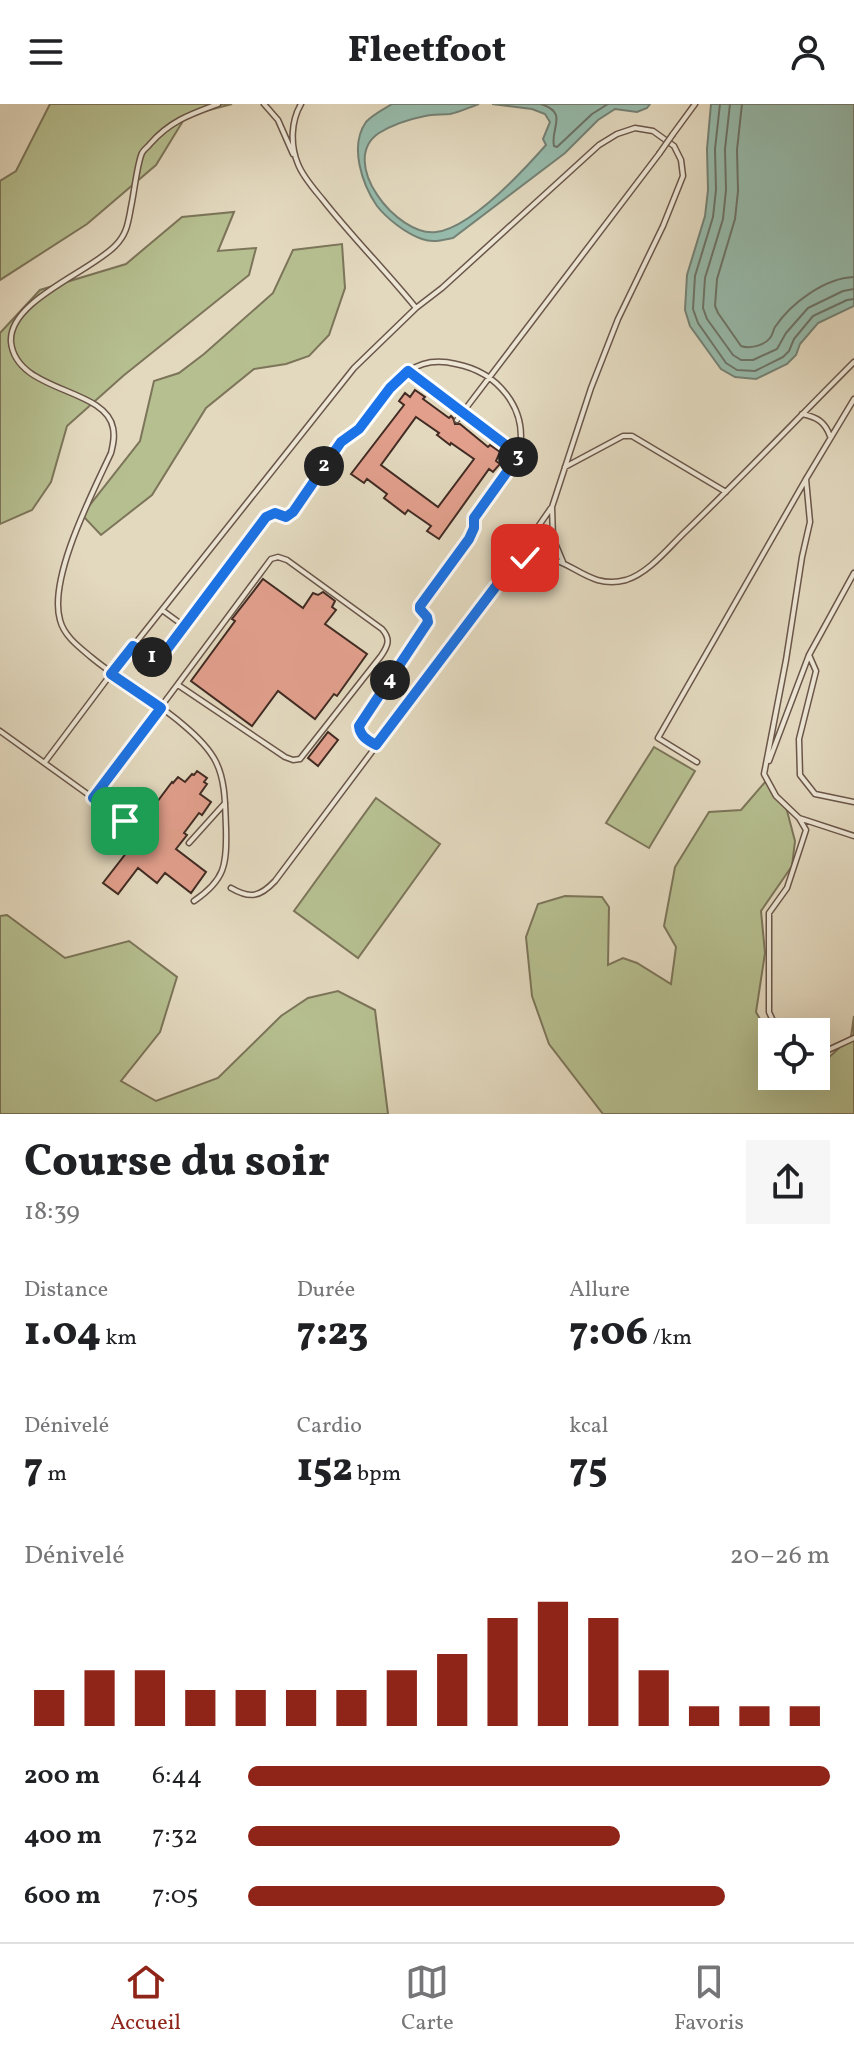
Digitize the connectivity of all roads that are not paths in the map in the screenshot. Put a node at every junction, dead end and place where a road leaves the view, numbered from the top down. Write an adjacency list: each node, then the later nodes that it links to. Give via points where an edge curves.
1 (218, 104): 27 (lane, via 186,116 153,140 142,153 128,229 118,243 32,304 12,329 17,360 32,375 104,411 113,426 111,453 77,529 57,603 68,636)
2 (264, 104): 5 (lane, via 278,120)
3 (301, 104): 5 (lane, via 292,130)
4 (695, 104): 9 (lane, bridge)
5 (297, 164): 6 (lane)
6 (416, 308): 16 (lane, via 599,145 635,128 653,131 674,146 683,176 677,194 618,319); 23 (lane, via 354,368)
7 (854, 362): 12 (lane)
8 (408, 371): 9 (lane, via 427,362 448,362); 11 (lane); 24 (lane, via 359,429 341,442 293,512 266,517)
9 (489, 376): 11 (lane); 15 (lane, via 504,390 521,425)
10 (854, 399): 14 (lane)
11 (463, 413): 13 (lane); 15 (lane)
12 (802, 414): 14 (lane, via 821,421); 18 (lane)
13 (457, 420)
14 (830, 437): 17 (lane)
15 (519, 455): 31 (lane, via 474,518 469,539 420,606 428,622 359,726)
16 (565, 467): 18 (lane, via 632,436); 19 (lane)
17 (806, 479): 33 (lane, via 658,738); 34 (lane, via 810,522)
18 (726, 492): 20 (lane, via 635,577 607,583)
19 (552, 507): 20 (lane, via 553,538); 21 (lane)
20 (563, 562): 21 (lane, via 535,556)
21 (512, 565): 31 (lane)
22 (854, 573): 26 (lane)
23 (162, 610): 24 (lane); 25 (lane)
24 (184, 626): 25 (lane, via 158,657)
25 (133, 646): 27 (lane)
26 (809, 655): 34 (lane); 36 (lane, via 816,671 799,739 800,775 815,794)
27 (111, 674): 29 (lane); 32 (lane)
28 (178, 685): 28 (lane, via 266,564 278,557 389,639 300,759 285,757); 29 (lane)
29 (161, 708): 35 (lane); 37 (lane, via 210,750)
30 (0, 731): 32 (lane)
31 (376, 745): 42 (lane, via 266,891 241,894)
32 (45, 762): 35 (lane)
33 (697, 762)
34 (764, 774): 38 (lane, via 776,796)
35 (93, 798): 39 (lane)
36 (854, 802)
37 (225, 803): 41 (lane); 43 (lane, via 222,872)
38 (799, 818): 40 (lane); 44 (lane, via 806,830 787,888 769,913)
39 (125, 821)
40 (854, 836)
41 (189, 843)
42 (231, 888)
43 (194, 901)
44 (772, 1018)
45 (854, 1038): 46 (lane)
46 (830, 1049)

